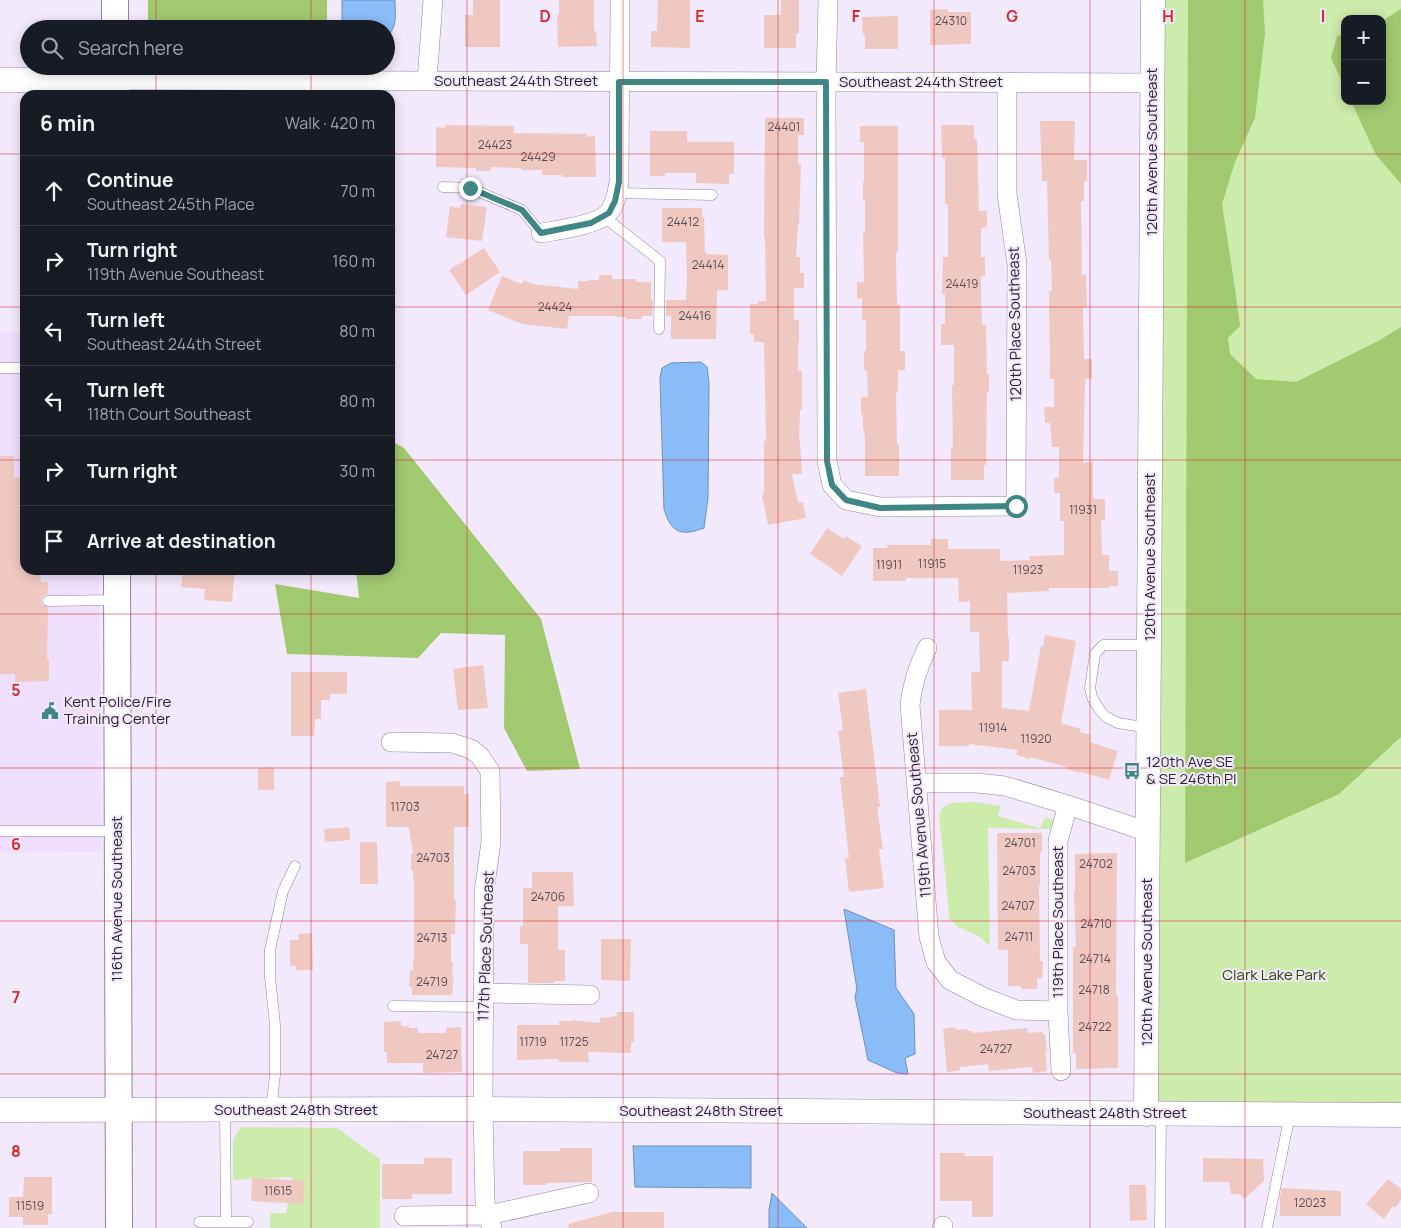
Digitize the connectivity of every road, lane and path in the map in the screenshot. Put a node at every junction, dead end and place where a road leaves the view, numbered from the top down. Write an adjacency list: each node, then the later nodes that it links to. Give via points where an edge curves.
1 (115, 0): 6 (main road)
2 (433, 0): 9 (street)
3 (620, 0): 10 (street)
4 (828, 0): 11 (street)
5 (1153, 0): 13 (street, 120th Avenue Southeast)
6 (115, 20)
7 (0, 80): 8 (street, Southeast 244th Street)
8 (116, 80): 9 (street, Southeast 244th Street)
9 (427, 81): 10 (street, Southeast 244th Street)
10 (619, 82): 11 (street, Southeast 244th Street); 15 (street)
11 (826, 82): 12 (street, Southeast 244th Street); 12 (street, 120th Place Southeast, via 827,461 832,485 846,500 880,508 1016,506 1017,264 1007,194)
12 (1007, 82): 13 (street, Southeast 244th Street)
13 (1153, 83): 25 (street, 120th Avenue Southeast)
14 (443, 187): 18 (lane, via 470,188 522,210)
15 (617, 194): 16 (lane); 17 (street, via 609,213)
16 (712, 195)
17 (603, 216): 18 (street, via 591,223); 19 (lane, via 660,261)
18 (541, 233)
19 (659, 329)
20 (0, 368): 21 (lane)
21 (20, 368)
22 (117, 575): 23 (main road, 116th Avenue Southeast)
23 (117, 600): 24 (lane); 31 (main road, 116th Avenue Southeast)
24 (48, 601)
25 (1149, 645): 27 (street, 120th Avenue Southeast); 27 (lane, via 1103,645 1095,654 1090,688 1092,697 1106,717 1118,723)
26 (927, 648): 29 (street, 119th Avenue Southeast, via 912,686 910,705)
27 (1149, 728): 33 (street, 120th Avenue Southeast)
28 (391, 742): 37 (street, 117th Place Southeast, via 452,743 471,749 490,771 491,842 484,892)
29 (916, 783): 30 (street, via 1005,786); 35 (street, 119th Avenue Southeast, via 929,936 936,962)
30 (1068, 805): 33 (street); 39 (street, 119th Place Southeast, via 1058,841)
31 (117, 830): 32 (lane); 43 (main road, 116th Avenue Southeast)
32 (0, 831)
33 (1148, 832): 46 (street, 120th Avenue Southeast)
34 (295, 866): 45 (lane, via 283,891 270,950 276,1075)
35 (950, 980): 39 (street, 119th Place Southeast, via 1016,1010)
36 (590, 995): 37 (street)
37 (484, 1000): 38 (lane); 41 (street, 117th Place Southeast)
38 (393, 1006)
39 (1058, 1011): 40 (street, 119th Place Southeast)
40 (1061, 1071)
41 (483, 1109): 45 (street, Southeast 248th Street); 46 (street, Southeast 248th Street); 51 (street, 117th Place Southeast, via 486,1203)
42 (0, 1110): 43 (street, Southeast 248th Street)
43 (118, 1110): 44 (street, Southeast 248th Street); 55 (main road, 116th Avenue Southeast)
44 (225, 1110): 45 (street, Southeast 248th Street); 53 (lane)
45 (271, 1110)
46 (1154, 1114): 47 (street, Southeast 248th Street); 56 (lane)
47 (1290, 1114): 48 (street, Southeast 248th Street); 57 (lane)
48 (1401, 1115)
49 (590, 1193): 51 (street)
50 (404, 1216): 51 (street)
51 (490, 1221)
52 (199, 1222): 53 (lane)
53 (226, 1222): 54 (lane)
54 (248, 1222)
55 (119, 1228)
56 (1160, 1228)
57 (1267, 1228)

